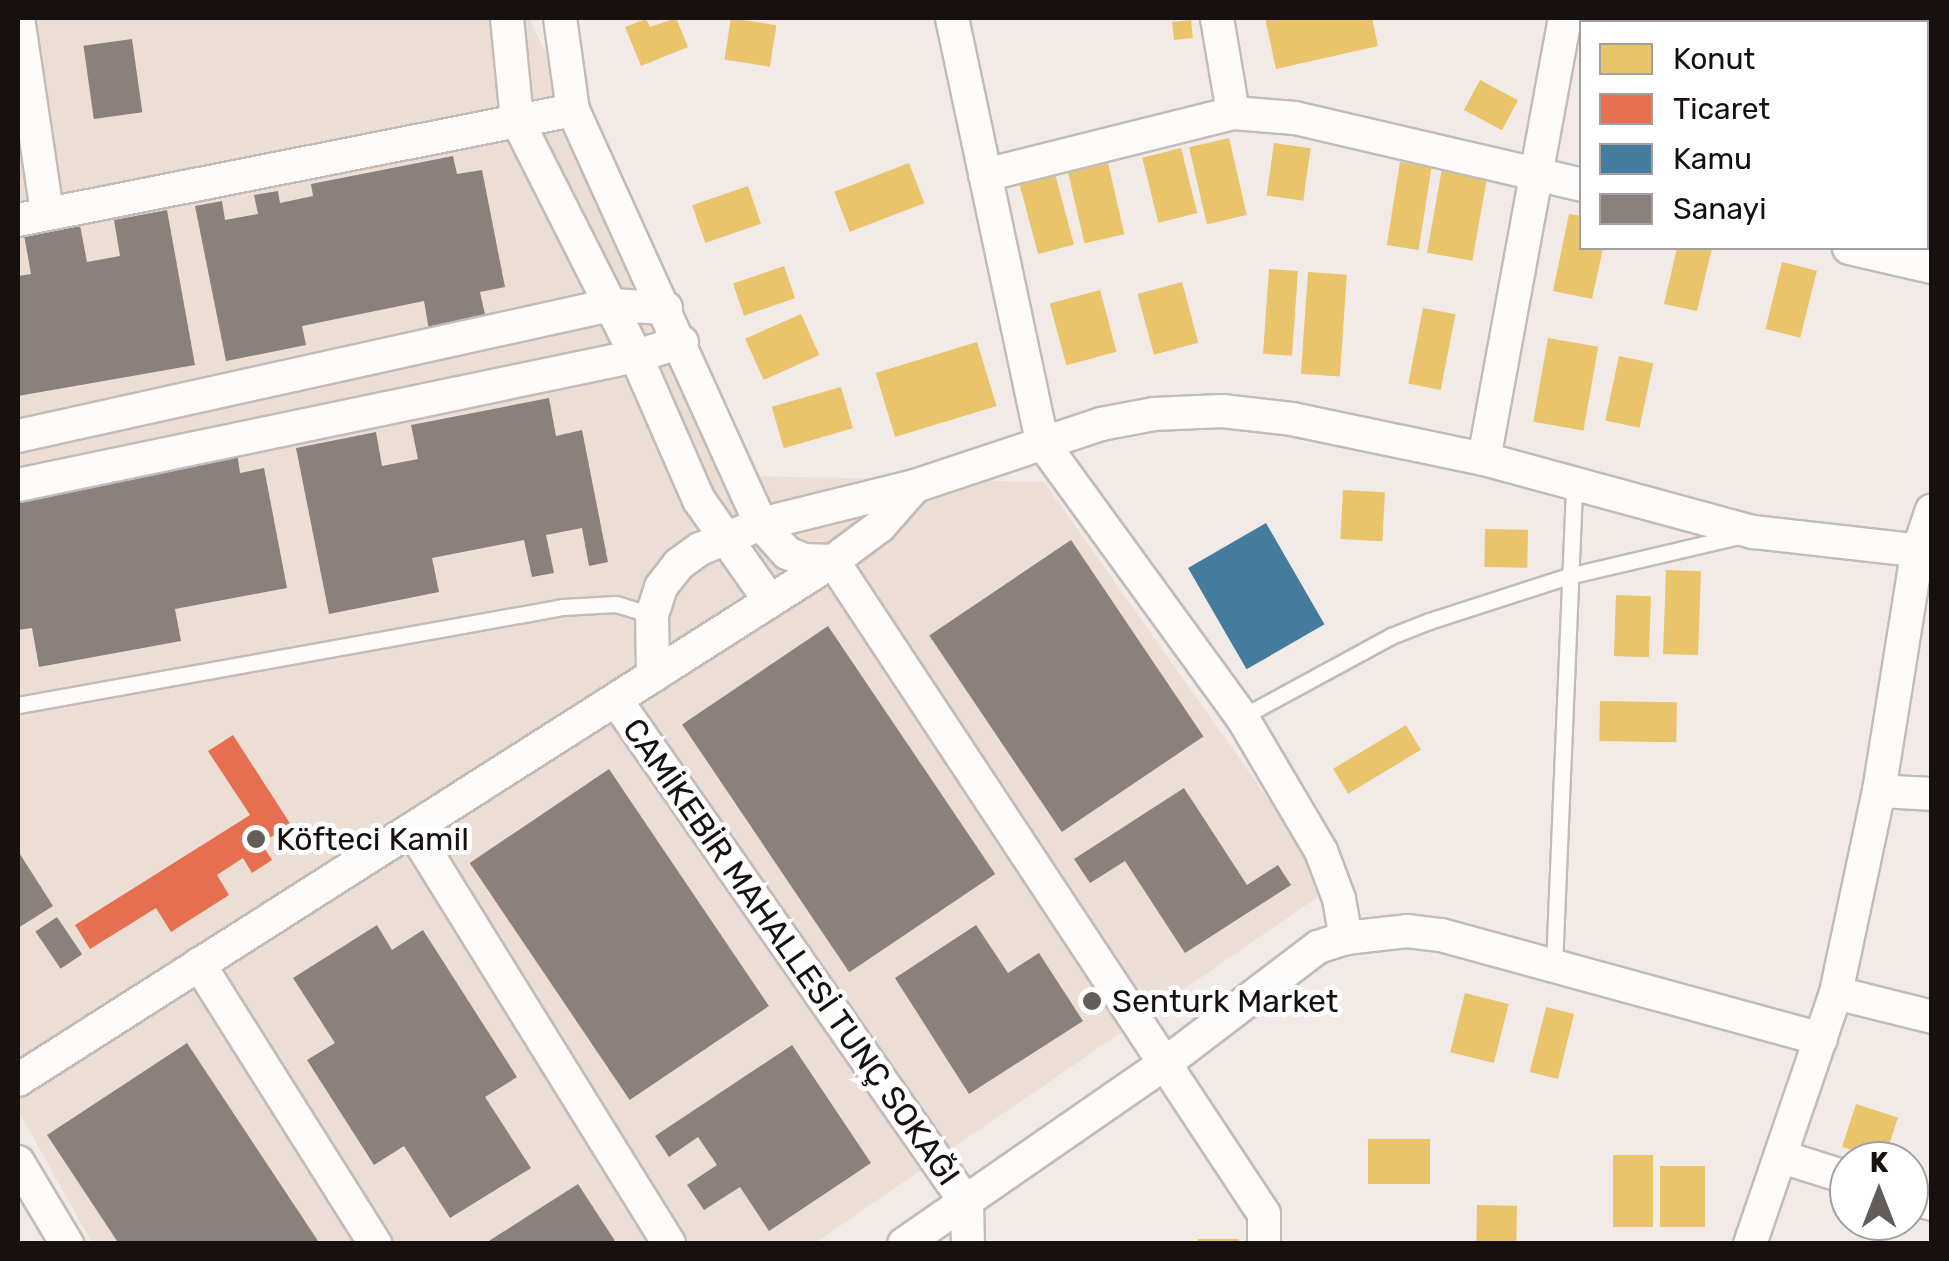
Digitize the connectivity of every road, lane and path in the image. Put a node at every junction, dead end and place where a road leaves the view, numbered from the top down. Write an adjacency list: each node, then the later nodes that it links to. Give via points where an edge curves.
1 (18, 18): 13 (street)
2 (508, 18): 9 (street)
3 (560, 18): 7 (street)
4 (952, 18): 11 (street)
5 (1217, 18): 8 (street)
6 (1565, 18): 10 (street)
7 (573, 110): 9 (street); 17 (street)
8 (1233, 113): 10 (street, via 1295,118); 11 (street)
9 (517, 120): 13 (street); 16 (street)
10 (1536, 174): 12 (street); 22 (street)
11 (985, 175): 21 (street)
12 (1579, 184)
13 (32, 216)
14 (1858, 250): 15 (street)
15 (1932, 267)
16 (610, 305): 17 (street); 19 (street); 20 (street)
17 (666, 308): 18 (street)
18 (682, 342): 19 (street); 27 (street)
19 (636, 356): 24 (street); 29 (street, via 699,500)
20 (18, 436)
21 (1042, 442): 22 (street, via 1154,414 1222,411); 25 (street); 38 (street)
22 (1484, 458): 23 (street)
23 (1574, 484): 28 (street); 32 (lane)
24 (18, 485)
25 (915, 486): 27 (street); 31 (street, via 880,526)
26 (1932, 510): 30 (street)
27 (760, 524): 29 (street); 31 (street, via 788,553)
28 (1753, 532): 30 (street); 32 (lane)
29 (725, 538): 33 (street); 34 (street, via 678,564 660,587)
30 (1924, 553): 39 (street)
31 (833, 561): 33 (street); 48 (street)
32 (1568, 576): 38 (lane, via 1391,636); 44 (lane)
33 (770, 601): 35 (street)
34 (652, 615): 35 (street); 37 (lane, via 616,604 564,606)
35 (652, 676): 36 (street)
36 (616, 700): 41 (street); 53 (street, CAMİKEBİR MAHALLESİ TUNÇ SOKAĞI)
37 (18, 704)
38 (1242, 717): 42 (street, via 1320,851)
39 (1879, 791): 40 (street); 45 (street)
40 (1932, 794)
41 (412, 829): 43 (street); 56 (street)
42 (1346, 938): 44 (street, via 1407,931 1441,935); 48 (street, via 1318,948)
43 (199, 964): 49 (street); 55 (street)
44 (1554, 966): 47 (street)
45 (1836, 994): 46 (street); 47 (street)
46 (1932, 1017)
47 (1821, 1039): 50 (street)
48 (1167, 1062): 53 (street); 60 (street, via 1264,1214)
49 (18, 1080)
50 (1782, 1157): 52 (street); 61 (street)
51 (18, 1162): 54 (street)
52 (1829, 1172)
53 (967, 1204): 57 (street); 58 (street); 59 (street)
54 (67, 1244)
55 (375, 1244)
56 (669, 1244)
57 (904, 1244)
58 (949, 1244)
59 (968, 1244)
60 (1264, 1244)
61 (1750, 1244)

